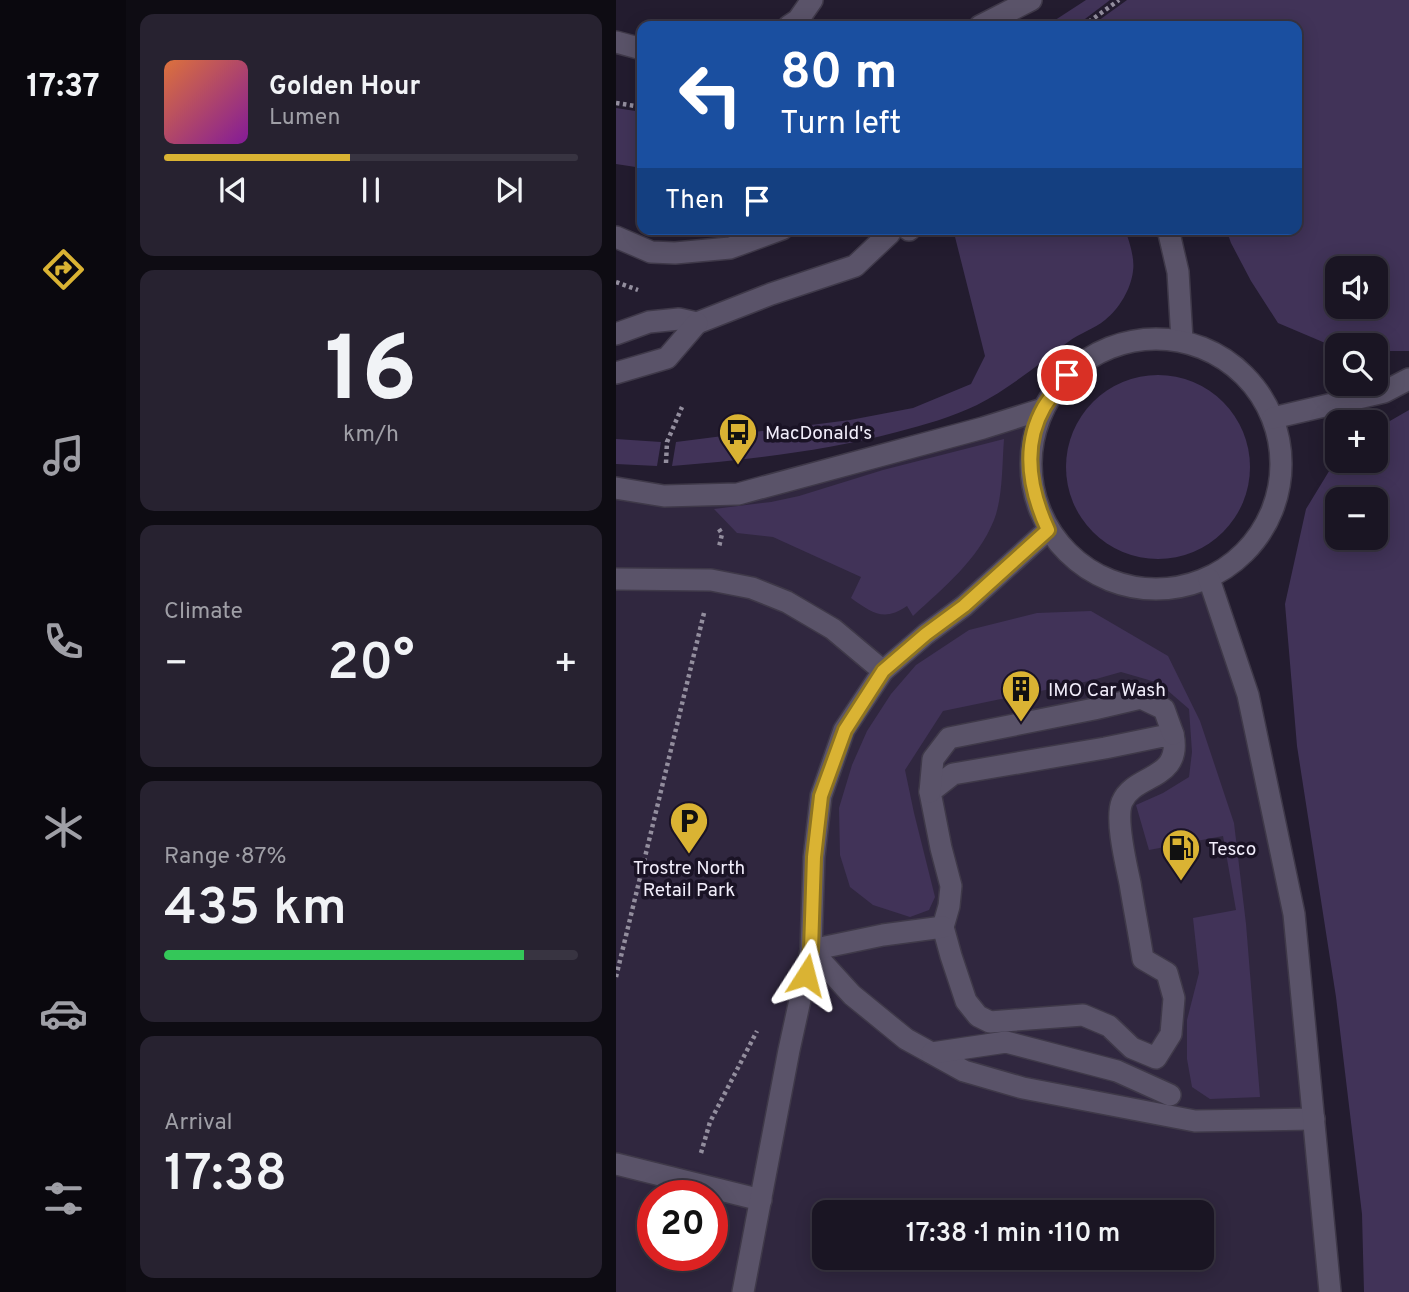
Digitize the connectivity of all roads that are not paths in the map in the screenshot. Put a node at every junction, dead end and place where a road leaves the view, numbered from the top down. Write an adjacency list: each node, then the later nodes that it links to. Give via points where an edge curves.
1 (812, 0): 3 (street)
2 (1031, 0): 4 (street)
3 (796, 21)
4 (990, 21)
5 (616, 42): 6 (street)
6 (637, 47)
7 (766, 235): 10 (street, via 730,248 675,253 651,252)
8 (886, 235): 11 (street, via 855,266)
9 (1169, 235): 13 (street, via 1178,272)
10 (616, 237)
11 (697, 323): 12 (street, via 649,321); 14 (street, via 667,358)
12 (616, 334)
13 (1182, 340): 16 (street, via 1140,339 1101,351 1067,375); 17 (street, via 1220,355 1252,382)
14 (616, 373)
15 (1409, 379): 17 (street, via 1384,392)
16 (1043, 409): 18 (street, via 738,494 664,496); 19 (street, via 1034,432 1031,483)
17 (1273, 418): 21 (street, via 1280,474 1269,517 1238,560)
18 (616, 488)
19 (1048, 530): 21 (street, via 1070,556 1097,575 1129,587 1162,590); 22 (street)
20 (616, 579): 22 (street, via 711,580 752,588 834,629)
21 (1209, 579): 30 (street, via 1248,695 1294,914)
22 (883, 671): 26 (street, via 845,730 821,796)
23 (1173, 733): 24 (street, via 953,774); 24 (street, via 1164,709 1141,698 948,738 933,759); 28 (street, via 1175,747 1169,763 1135,786 1122,802 1120,828 1143,959 1167,973 1174,998 1171,1034)
24 (930, 792): 25 (street, via 951,886)
25 (943, 927): 26 (street); 28 (street, via 966,1001 978,1017 990,1022 1083,1015 1109,1026 1132,1048)
26 (811, 950): 27 (street, via 852,995 906,1040); 33 (street)
27 (932, 1053): 29 (street, via 1006,1042 1117,1071); 31 (street, via 964,1071 1023,1088)
28 (1156, 1059): 29 (street)
29 (1170, 1095): 31 (street)
30 (1314, 1119): 31 (street); 35 (street)
31 (1195, 1121)
32 (616, 1164): 33 (street)
33 (761, 1200): 34 (street)
34 (743, 1292)
35 (1330, 1292)

